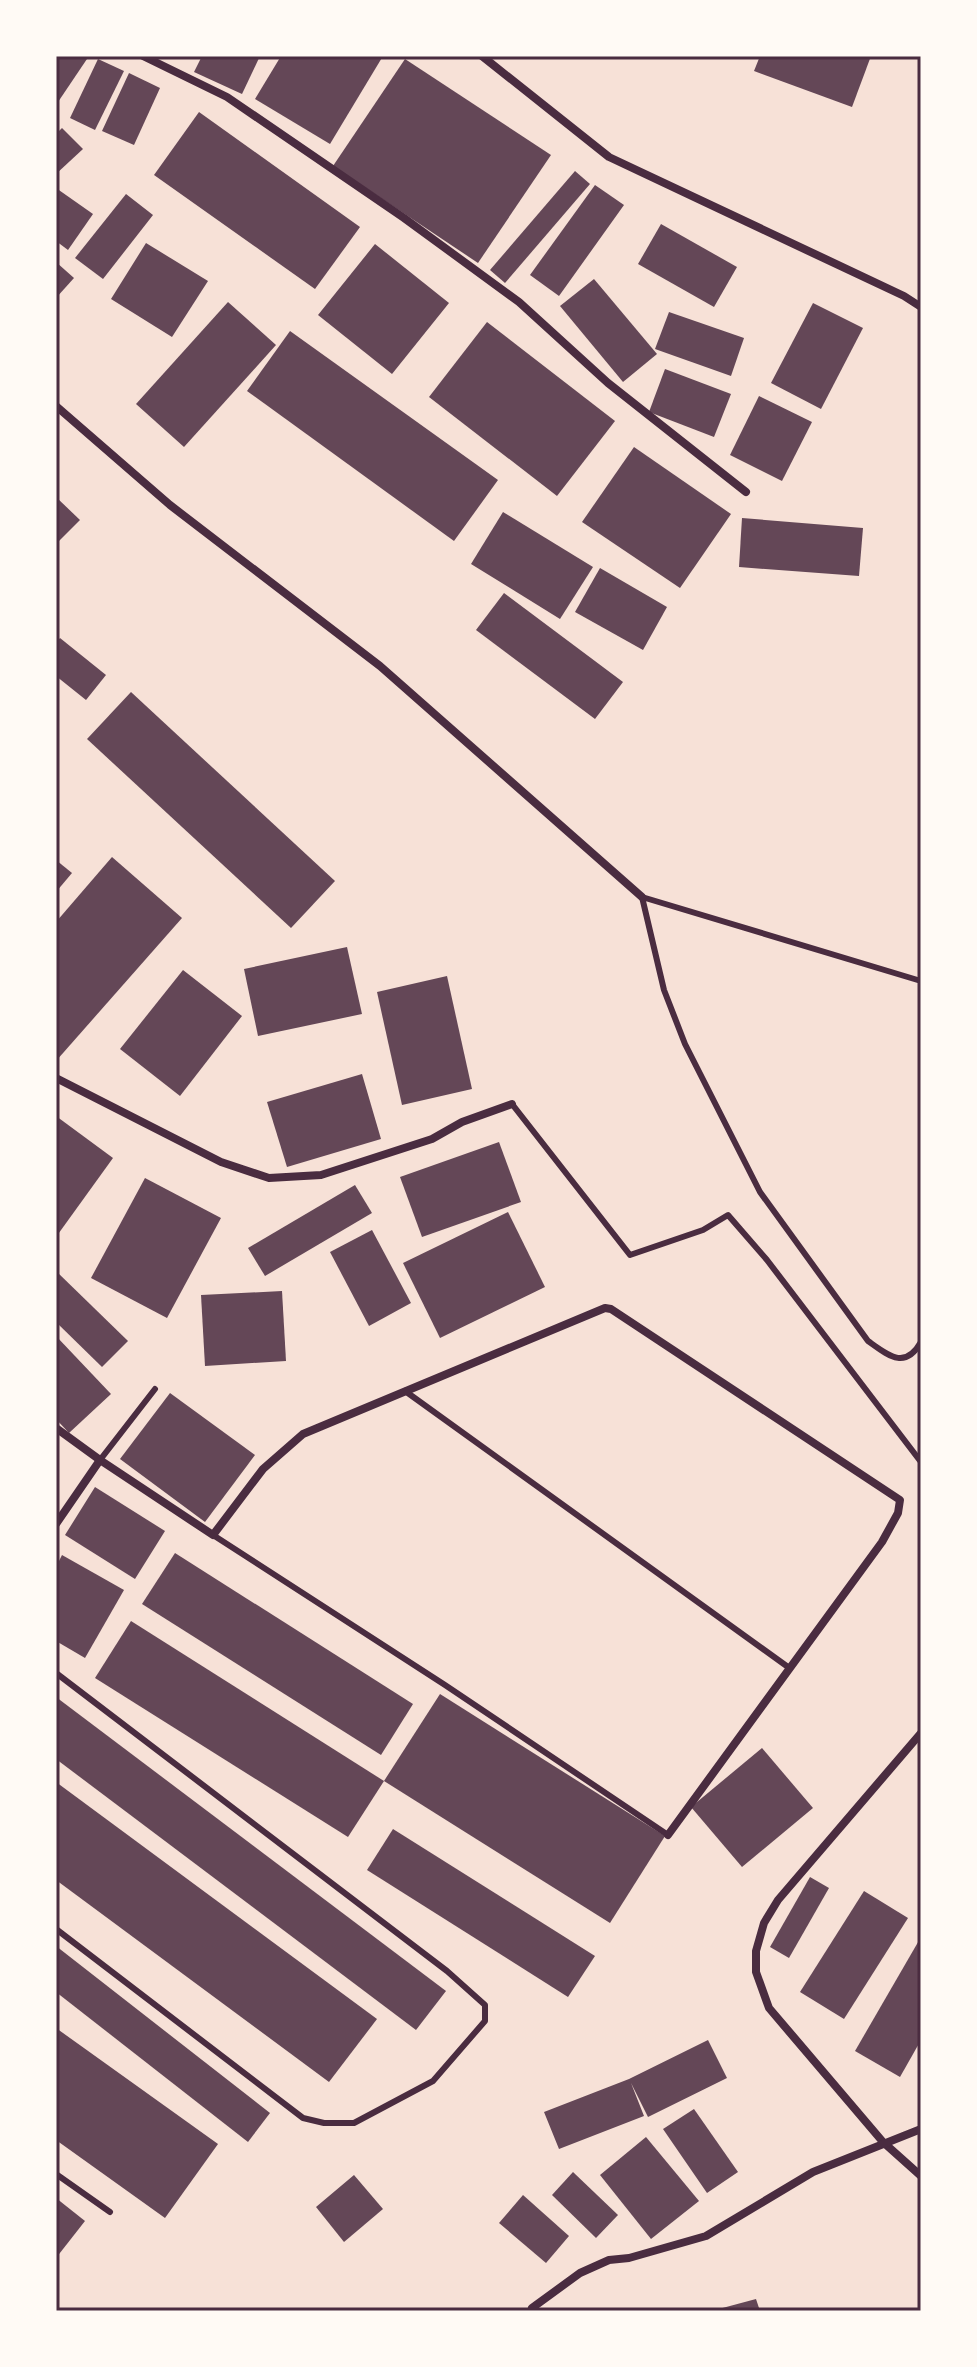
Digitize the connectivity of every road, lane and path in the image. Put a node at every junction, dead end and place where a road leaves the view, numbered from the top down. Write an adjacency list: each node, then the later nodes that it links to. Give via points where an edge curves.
1 (143, 56): 5 (street, via 227,97 404,218 519,302 608,383)
2 (482, 56): 3 (street, via 609,157)
3 (921, 307)
4 (56, 406): 6 (street, via 170,505 380,666)
5 (746, 492)
6 (642, 897): 7 (lane); 10 (lane, via 654,958 674,1017 760,1192 868,1341 892,1357 906,1359)
7 (921, 981)
8 (56, 1078): 9 (street, via 221,1162 269,1178 321,1175 432,1139)
9 (512, 1104): 15 (lane, via 630,1255 693,1234 728,1215)
10 (921, 1342)
11 (155, 1389): 14 (lane)
12 (405, 1391): 17 (street, via 303,1434 263,1469); 18 (lane); 18 (street, via 611,1309 900,1500 882,1542)
13 (56, 1428): 14 (street)
14 (100, 1460): 16 (street); 17 (street)
15 (921, 1462)
16 (56, 1524)
17 (213, 1535): 21 (lane)
18 (788, 1667): 21 (street)
19 (56, 1673): 22 (lane, via 447,1971 485,2005 485,2021 433,2081 354,2123 324,2123 303,2118)
20 (921, 1733): 24 (street, via 778,1900 756,1951 756,1972 769,2008)
21 (668, 1835)
22 (56, 1929)
23 (921, 2129): 24 (street)
24 (883, 2142): 26 (street); 28 (street, via 813,2172 706,2236 609,2260 580,2273)
25 (56, 2174): 27 (lane)
26 (921, 2176)
27 (110, 2212)
28 (532, 2308)

